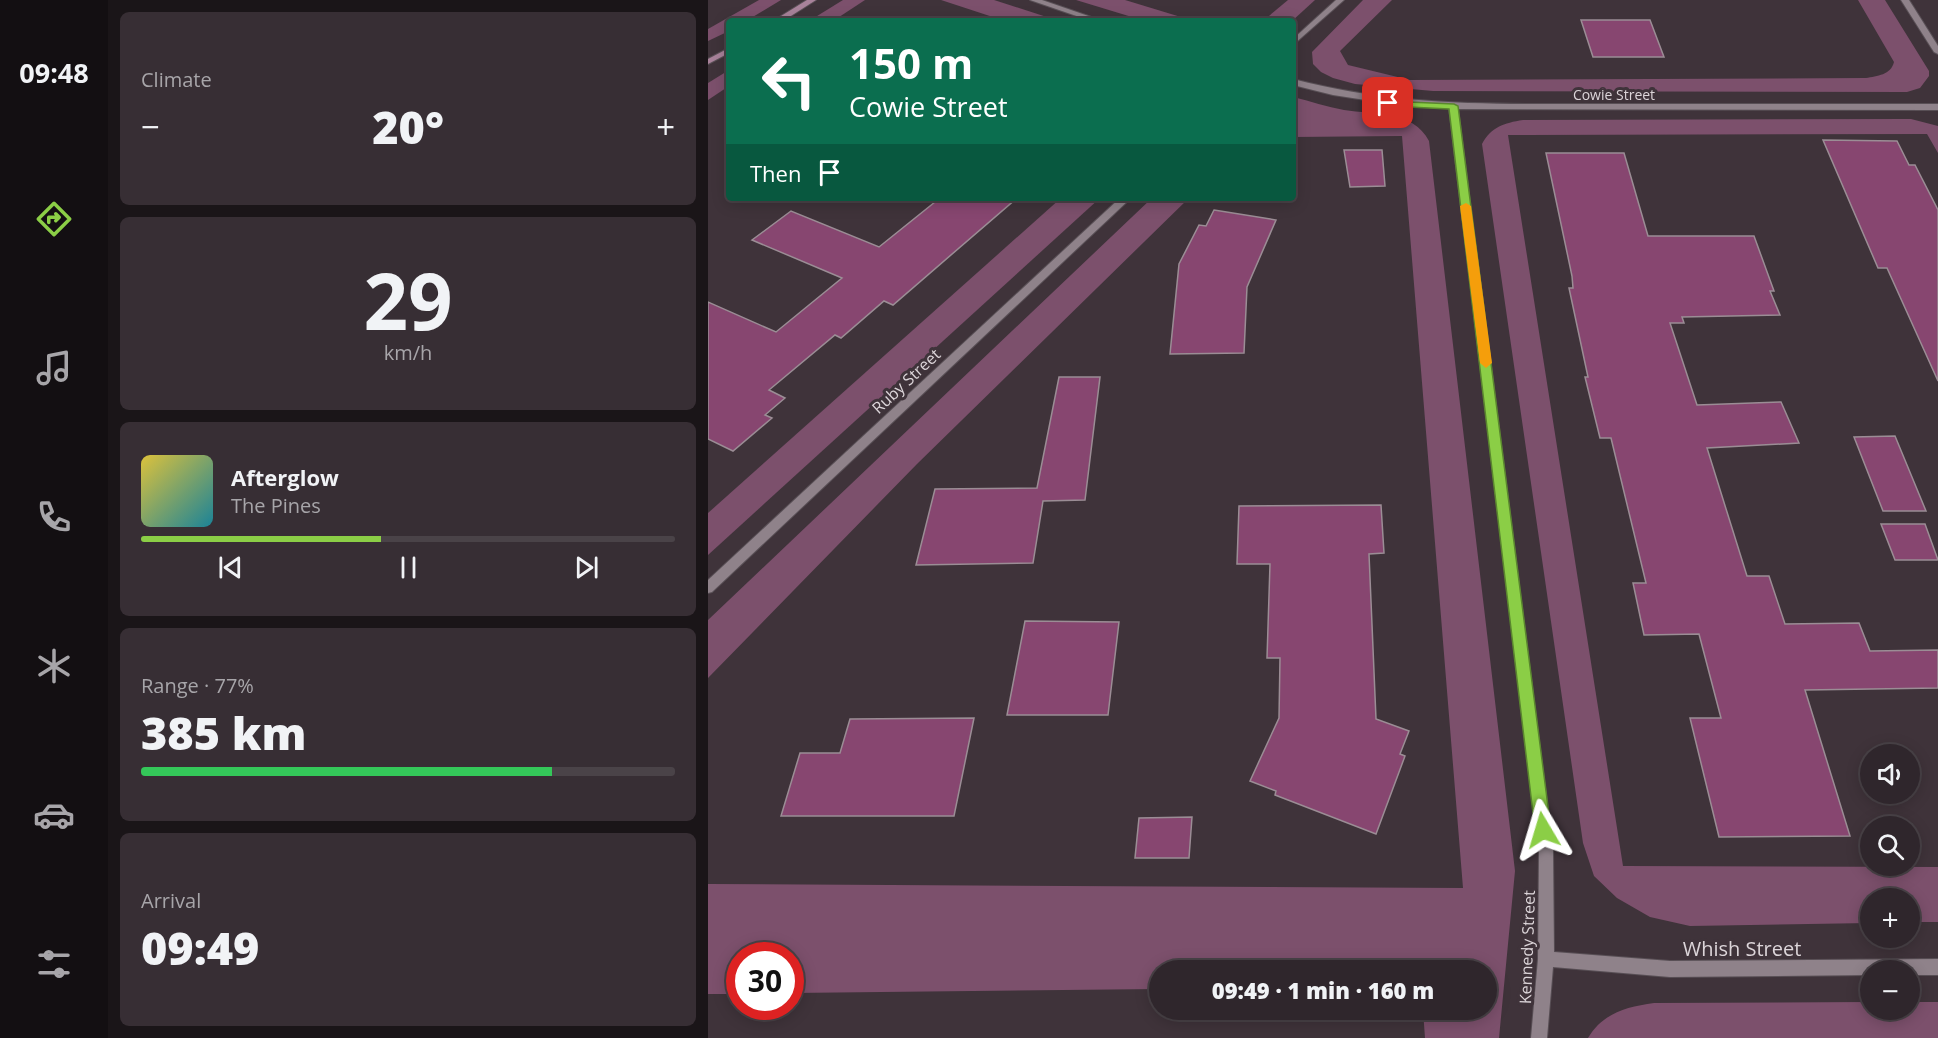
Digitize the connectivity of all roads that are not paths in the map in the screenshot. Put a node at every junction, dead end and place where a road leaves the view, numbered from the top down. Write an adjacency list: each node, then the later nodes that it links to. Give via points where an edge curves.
1 (812, 0): 5 (main road)
2 (1034, 0): 6 (street)
3 (1340, 0): 7 (street)
4 (1905, 0): 9 (street)
5 (782, 18)
6 (1091, 18)
7 (1296, 40)
8 (726, 52): 10 (main road)
9 (1938, 52)
10 (708, 63)
11 (1296, 83): 12 (street, Cowie Street, via 1358,98)
12 (1454, 106): 13 (street, Cowie Street); 16 (street, Kennedy Street, via 1546,850)
13 (1938, 107)
14 (1123, 201): 15 (street, Ruby Street)
15 (708, 588)
16 (1546, 959): 17 (street, Whish Street, via 1670,969); 18 (street, Kennedy Street)
17 (1938, 967)
18 (1539, 1038)

